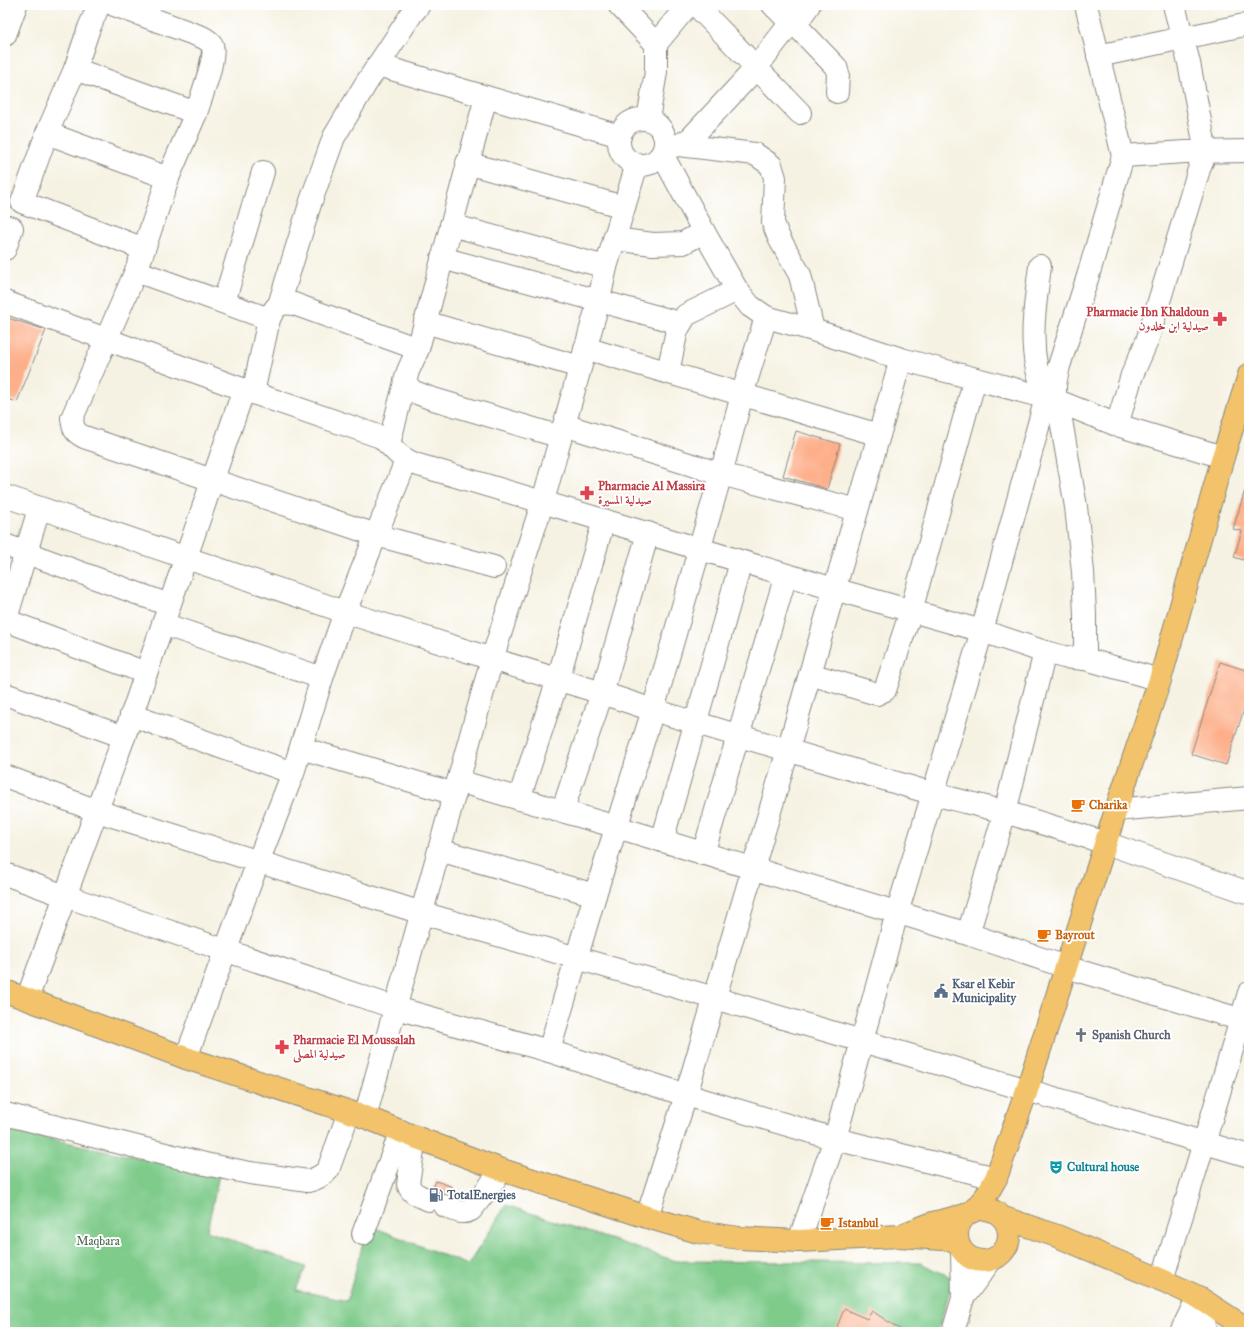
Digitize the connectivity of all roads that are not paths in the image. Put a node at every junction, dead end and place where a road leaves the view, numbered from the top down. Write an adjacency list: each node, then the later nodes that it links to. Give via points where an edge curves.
1 (16, 5): 14 (street)
2 (99, 5): 20 (street)
3 (114, 5): 23 (street, via 202,37 213,46)
4 (419, 5): 18 (street, via 410,14)
5 (619, 5): 16 (street)
6 (688, 5): 16 (street)
7 (696, 5): 19 (street)
8 (773, 5): 12 (street)
9 (809, 5): 12 (street, via 801,17)
10 (1086, 5): 17 (street)
11 (1174, 5): 15 (street)
12 (792, 22): 19 (street); 21 (street, via 836,67)
13 (1249, 24): 15 (street)
14 (5, 35)
15 (1183, 39): 17 (street); 30 (street)
16 (656, 44): 25 (street, via 656,72)
17 (1098, 56): 31 (street)
18 (378, 65): 22 (street); 52 (street, via 334,137)
19 (756, 68): 24 (street); 28 (street, via 690,139)
20 (76, 69): 23 (street); 26 (street)
21 (837, 92)
22 (486, 97): 27 (street); 32 (street)
23 (196, 113): 35 (street)
24 (800, 113)
25 (648, 119): 27 (street, via 641,118 628,124); 28 (street, via 660,127)
26 (47, 134): 35 (street); 36 (street)
27 (620, 136): 33 (street, via 619,143 624,157)
28 (669, 149): 33 (street, via 651,164); 40 (street); 56 (street, via 755,154 771,165 775,178 773,223 800,275)
29 (1249, 151): 30 (street)
30 (1206, 152): 31 (street); 68 (street, via 1147,341 1132,375)
31 (1123, 156): 67 (street)
32 (467, 163): 37 (street); 38 (street)
33 (637, 164): 37 (street)
34 (263, 172): 51 (street)
35 (168, 178): 43 (street)
36 (22, 202): 39 (street); 43 (street)
37 (624, 207): 41 (street)
38 (451, 225): 44 (street); 46 (street)
39 (8, 227): 42 (street)
40 (704, 232): 41 (street, via 683,242 653,244); 48 (street)
41 (614, 239): 46 (street)
42 (5, 249)
43 (144, 249): 47 (street)
44 (442, 258): 49 (street); 54 (street)
45 (1040, 266): 67 (street, via 1033,329 1036,366)
46 (606, 267): 49 (street)
47 (136, 271): 51 (street); 57 (street)
48 (737, 290): 53 (street, via 750,306); 55 (street, via 686,315)
49 (598, 300): 55 (street); 59 (street)
50 (5, 302): 57 (street)
51 (224, 302): 52 (street)
52 (274, 312): 58 (street, via 287,303 294,304); 65 (street)
53 (766, 316): 56 (street); 66 (street)
54 (425, 322): 58 (street); 59 (street)
55 (680, 323): 61 (street)
56 (813, 330): 60 (street)
57 (106, 339): 65 (street); 75 (street, via 74,410 72,418 76,433)
58 (418, 349): 64 (street)
59 (582, 357): 61 (street); 69 (street)
60 (900, 359): 63 (street); 70 (street)
61 (668, 372): 66 (street)
62 (1249, 375): 72 (main road)
63 (975, 378): 67 (street); 91 (street)
64 (405, 382): 69 (street, via 412,391 418,393); 71 (street)
65 (248, 391): 71 (street, via 381,438); 75 (street)
66 (742, 395): 70 (street); 74 (street)
67 (1050, 399): 68 (street); 95 (street); 97 (street, via 1061,420 1076,507 1083,572)
68 (1117, 425): 72 (street)
69 (562, 431): 74 (street); 77 (street)
70 (879, 435): 79 (street)
71 (389, 444): 73 (street, via 398,456)
72 (1223, 457): 103 (main road)
73 (406, 461): 77 (street); 82 (street)
74 (721, 474): 79 (street); 84 (street)
75 (213, 480): 82 (street); 86 (street)
76 (5, 496): 78 (street)
77 (543, 501): 80 (street); 98 (street)
78 (39, 509): 85 (street); 86 (street)
79 (857, 510): 90 (street)
80 (604, 520): 81 (street); 102 (street)
81 (648, 533): 84 (street); 104 (street)
82 (376, 535): 88 (street); 92 (street)
83 (5, 545): 85 (street)
84 (698, 549): 87 (street); 106 (street)
85 (26, 553): 93 (street); 94 (street)
86 (185, 558): 92 (street); 93 (street)
87 (741, 562): 89 (street); 108 (street)
88 (494, 567)
89 (786, 575): 90 (street); 109 (street)
90 (834, 589): 91 (street); 100 (street)
91 (911, 611): 95 (street); 100 (street, via 885,690 877,694)
92 (345, 612): 98 (street); 101 (street)
93 (166, 615): 99 (street); 101 (street)
94 (5, 621): 99 (street)
95 (982, 630): 96 (street); 116 (street)
96 (1045, 652): 97 (street); 122 (street)
97 (1084, 659): 103 (street)
98 (492, 660): 102 (street); 115 (street)
99 (146, 673): 107 (street)
100 (810, 674): 112 (street)
101 (322, 678): 111 (street)
102 (558, 679): 104 (street); 118 (street)
103 (1160, 680): 119 (main road)
104 (602, 693): 106 (street); 121 (street)
105 (5, 694): 110 (street)
106 (653, 710): 108 (street); 123 (street)
107 (131, 715): 110 (street); 113 (street)
108 (696, 723): 109 (street); 124 (street)
109 (738, 735): 112 (street); 127 (street)
110 (124, 737): 120 (street)
111 (301, 748): 113 (street); 115 (street)
112 (788, 750): 116 (street); 129 (street)
113 (293, 773): 128 (street)
114 (5, 776): 120 (street)
115 (457, 788): 118 (street); 126 (street)
116 (934, 794): 122 (street); 135 (street)
117 (1249, 798): 119 (street)
118 (519, 799): 121 (street)
119 (1116, 810): 125 (main road)
120 (97, 811): 128 (street); 133 (street)
121 (562, 812): 123 (street)
122 (1005, 812): 125 (street); 136 (street)
123 (617, 827): 124 (street); 132 (street)
124 (662, 841): 127 (street)
125 (1106, 843): 131 (street); 139 (main road)
126 (439, 850): 132 (street); 134 (street)
127 (703, 854): 129 (street)
128 (258, 862): 134 (street); 137 (street)
129 (752, 869): 135 (street); 143 (street)
130 (5, 874): 133 (street)
131 (1249, 893)
132 (595, 895): 138 (street)
133 (65, 896): 137 (street); 142 (street)
134 (422, 913): 138 (street); 144 (street)
135 (898, 913): 136 (street); 146 (street)
136 (968, 934): 139 (street)
137 (227, 950): 144 (street); 148 (street)
138 (577, 958): 143 (street); 147 (street)
139 (1066, 967): 145 (street); 149 (main road)
140 (5, 991): 142 (main road)
141 (1249, 993): 145 (street)
142 (27, 998): 148 (main road)
143 (714, 998): 146 (street); 150 (street)
144 (396, 1008): 147 (street); 152 (street)
145 (1245, 1021): 155 (street)
146 (862, 1041): 149 (street); 154 (street)
147 (549, 1051): 150 (street)
148 (186, 1058): 152 (main road)
149 (1026, 1090): 155 (street); 158 (main road)
150 (686, 1095): 154 (street); 161 (street)
151 (5, 1114): 152 (street, via 212,1166 250,1174 308,1181 322,1176 328,1170)
152 (357, 1114): 153 (main road)
153 (408, 1134): 157 (main road); 157 (street, via 409,1189 437,1203 461,1212 471,1210); 162 (street)
154 (835, 1139): 158 (street); 165 (street)
155 (1204, 1143): 156 (street); 169 (street)
156 (1249, 1156)
157 (502, 1170): 161 (main road)
158 (996, 1178): 159 (main road, via 986,1196); 160 (main road, via 996,1196)
159 (970, 1213): 160 (main road, via 982,1209); 163 (main road, via 933,1223); 167 (main road, via 958,1226)
160 (1001, 1216): 164 (main road); 166 (main road, via 1009,1230)
161 (647, 1217): 165 (main road, via 705,1233 739,1238)
162 (364, 1234)
163 (900, 1236): 165 (main road); 167 (main road)
164 (1058, 1236): 166 (main road); 169 (main road)
165 (799, 1241)
166 (1008, 1243): 168 (main road, via 1005,1251)
167 (960, 1246): 168 (main road, via 968,1257 983,1262); 170 (street)
168 (991, 1260): 170 (street)
169 (1162, 1280): 171 (main road)
170 (963, 1298): 173 (street)
171 (1203, 1301): 172 (main road); 174 (street); 175 (street, via 1203,1324)
172 (1249, 1330)
173 (953, 1332)
174 (1181, 1332)
175 (1206, 1332)

